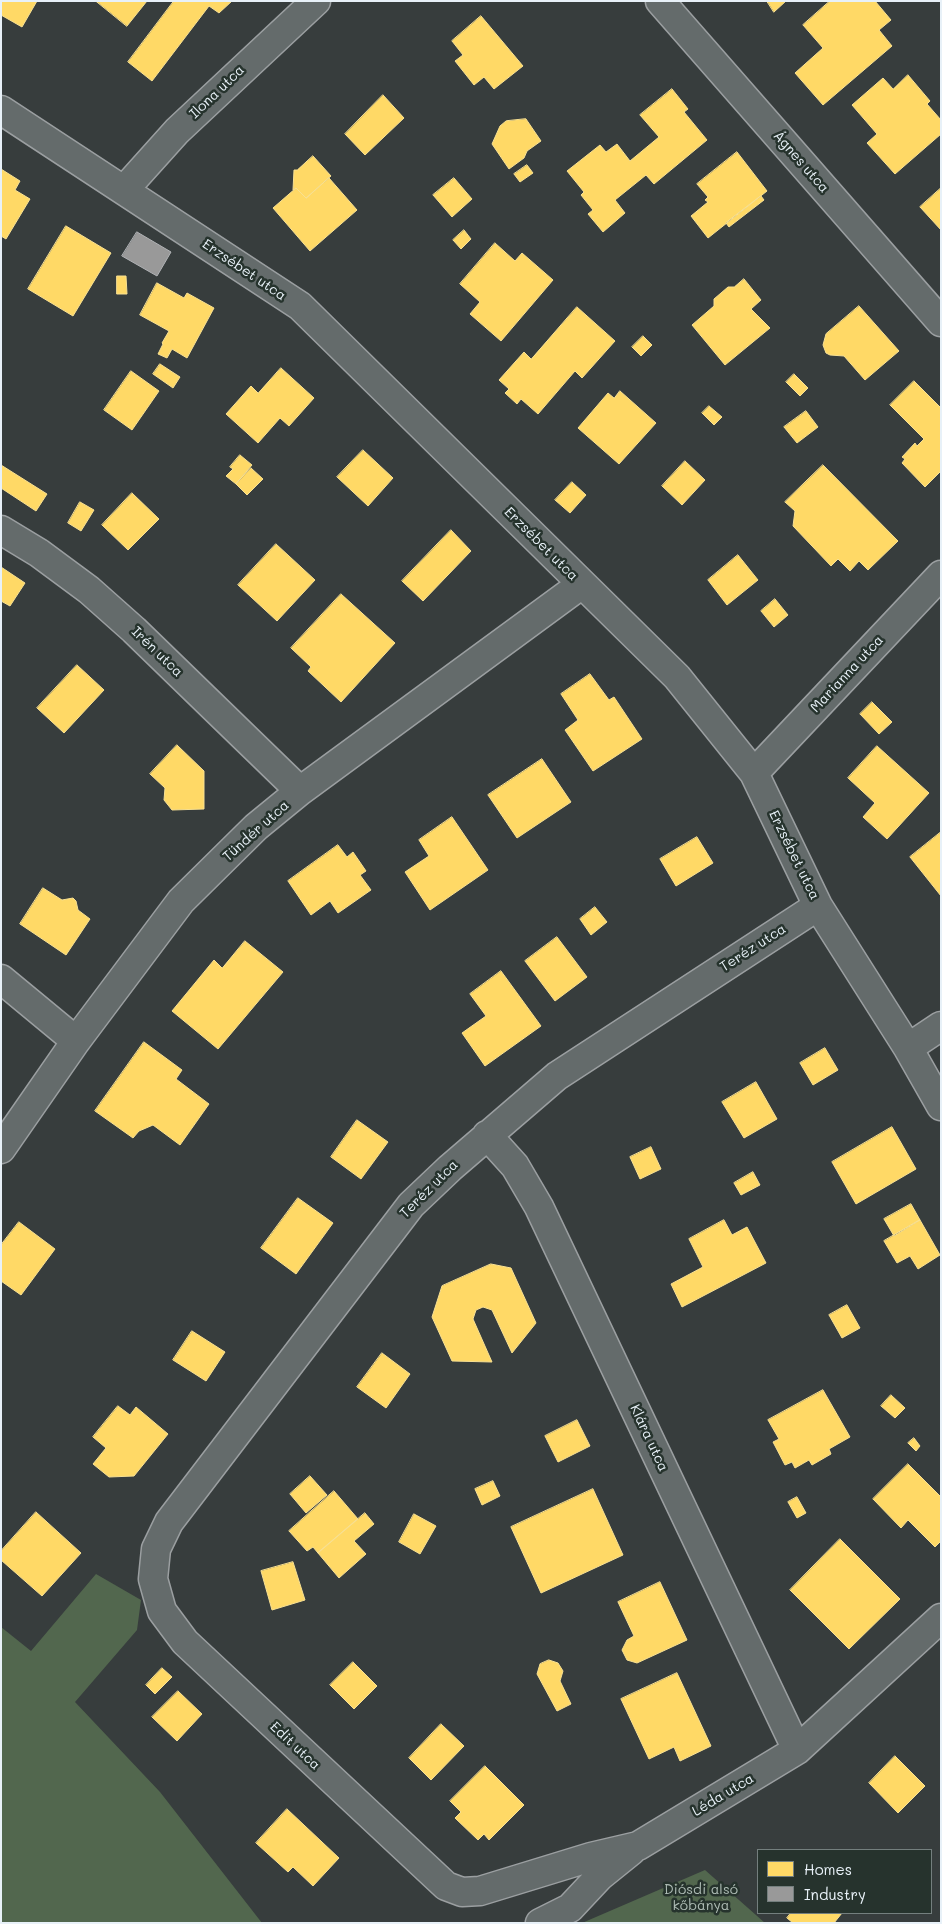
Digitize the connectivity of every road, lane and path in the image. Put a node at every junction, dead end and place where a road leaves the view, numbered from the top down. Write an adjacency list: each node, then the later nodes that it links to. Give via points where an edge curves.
1 (316, 1): 4 (street, Ilona utca, via 190,118)
2 (660, 1): 5 (street, Ágnes utca)
3 (1, 110): 4 (street, Erzsébet utca)
4 (124, 190): 8 (street, Erzsébet utca, via 300,306)
5 (941, 322)
6 (1, 530): 10 (street, Irén utca, via 89,590)
7 (941, 575): 9 (street, Marianna utca)
8 (582, 584): 9 (street, Erzsébet utca, via 677,677); 10 (street, Tündér utca)
9 (754, 774): 11 (street, Erzsébet utca)
10 (300, 792): 14 (street, Tündér utca, via 256,827 181,901)
11 (818, 906): 15 (street, Erzsébet utca); 17 (street, Teréz utca, via 557,1076)
12 (1, 979): 14 (street)
13 (941, 1026): 15 (street)
14 (76, 1041): 18 (street, Tündér utca)
15 (908, 1048): 16 (street, Erzsébet utca)
16 (941, 1106)
17 (487, 1135): 19 (street, Teréz utca, via 411,1205 169,1522 156,1549); 21 (street, Klára utca, via 515,1166 540,1207)
18 (1, 1149)
19 (153, 1578): 23 (street, Edit utca, via 162,1611 186,1642 446,1886)
20 (941, 1618): 21 (street, Léda utca)
21 (798, 1750): 22 (street, Léda utca)
22 (638, 1846): 23 (street, Léda utca, via 480,1891); 24 (street, via 600,1876 570,1908)
23 (462, 1892)
24 (540, 1923)

